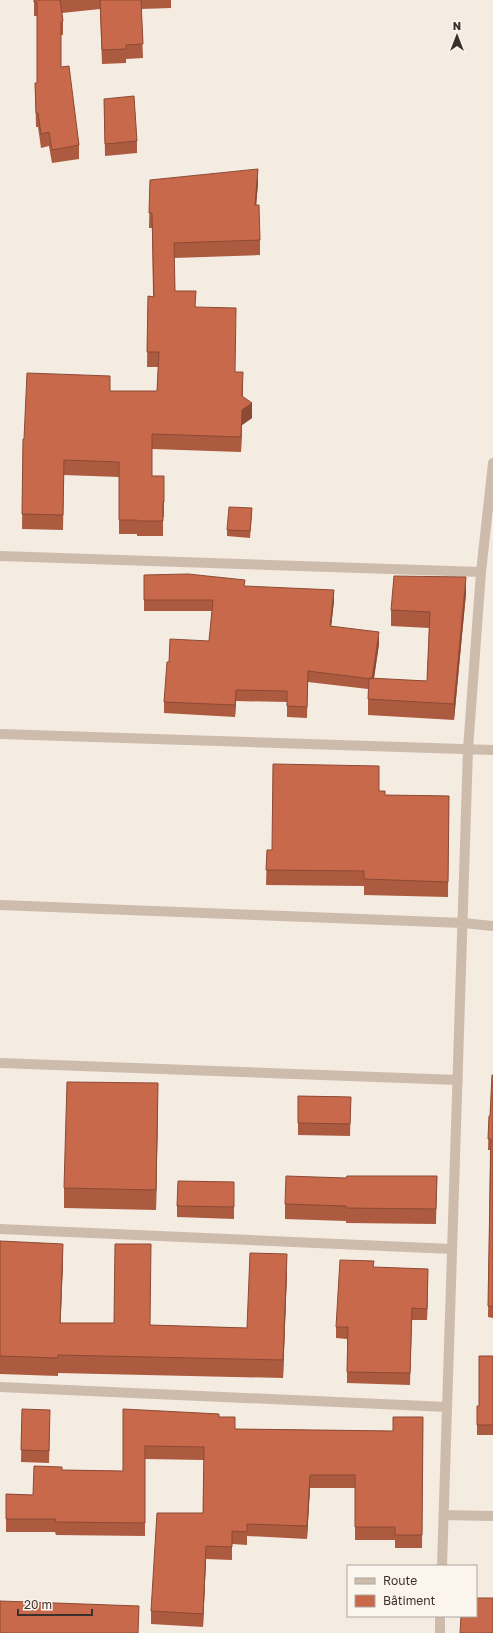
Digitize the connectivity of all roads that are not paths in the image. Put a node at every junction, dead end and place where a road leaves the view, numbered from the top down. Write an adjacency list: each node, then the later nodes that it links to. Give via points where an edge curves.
1 (493, 463): 3 (street)
2 (0, 556): 3 (street)
3 (481, 572): 5 (street)
4 (0, 734): 5 (street)
5 (468, 749): 6 (street); 8 (street)
6 (493, 750)
7 (0, 905): 8 (street)
8 (463, 923): 9 (street); 11 (street)
9 (493, 926)
10 (0, 1063): 11 (street)
11 (458, 1080): 13 (street)
12 (0, 1229): 13 (street)
13 (452, 1249): 15 (street)
14 (0, 1387): 15 (street)
15 (447, 1407): 16 (street)
16 (444, 1514): 17 (street); 18 (street)
17 (493, 1516)
18 (442, 1565)
19 (440, 1617): 20 (street)
20 (440, 1633)

